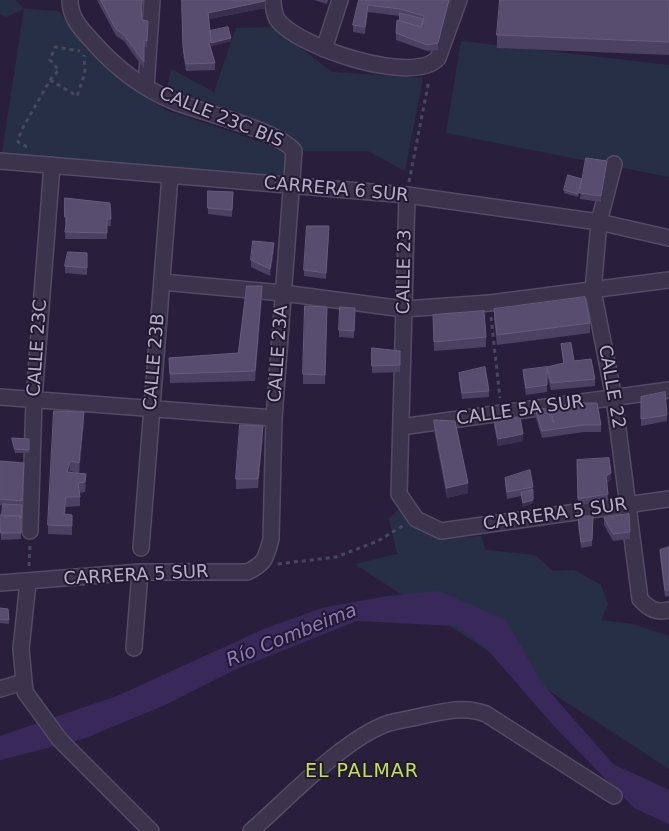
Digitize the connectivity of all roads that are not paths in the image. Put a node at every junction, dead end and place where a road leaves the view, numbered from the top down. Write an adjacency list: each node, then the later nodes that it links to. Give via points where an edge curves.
1 (70, 0): 7 (street, CALLE 23C BIS, via 70,11 81,29 101,51)
2 (152, 0): 7 (street)
3 (340, 0): 6 (street)
4 (458, 0): 6 (street, via 444,45 432,64 390,66 347,58)
5 (273, 4): 6 (street, via 278,19 288,29)
6 (324, 49)
7 (146, 87): 8 (street, CALLE 23C BIS, via 174,101 262,132 284,142)
8 (294, 151): 13 (street, CALLE 23A)
9 (0, 161): 11 (street, CARRERA 6 SUR)
10 (614, 164): 15 (street, CALLE 22)
11 (52, 165): 12 (street, CARRERA 6 SUR); 25 (street, CALLE 23C)
12 (170, 176): 13 (street, CARRERA 6 SUR); 18 (street, CALLE 23B)
13 (291, 186): 14 (street, CARRERA 6 SUR); 20 (street, CALLE 23A)
14 (406, 195): 15 (street, CARRERA 6 SUR); 21 (street, CALLE 23)
15 (599, 222): 16 (street, CARRERA 6 SUR); 19 (street, CALLE 22)
16 (669, 238)
17 (669, 280): 19 (street)
18 (162, 282): 20 (street); 26 (street, CALLE 23B)
19 (593, 290): 21 (street, via 490,303); 24 (street, CALLE 22)
20 (283, 293): 21 (street); 27 (street, CALLE 23A)
21 (404, 309): 28 (street, CALLE 23)
22 (669, 390): 24 (street, CALLE 5A SUR)
23 (0, 397): 25 (street)
24 (614, 398): 28 (street, CALLE 5A SUR); 30 (street, CALLE 22)
25 (34, 399): 26 (street); 31 (street, CALLE 23C)
26 (151, 408): 27 (street); 33 (street, CALLE 23B)
27 (274, 418): 34 (street, CALLE 23A, via 271,539)
28 (401, 427): 32 (street, CALLE 23, via 399,494 416,519)
29 (669, 499): 30 (street, CARRERA 5 SUR)
30 (628, 505): 32 (street, CARRERA 5 SUR); 38 (street, CALLE 22, via 640,599 648,608 661,612)
31 (30, 531)
32 (440, 531)
33 (141, 548)
34 (263, 561): 35 (street, CARRERA 5 SUR, via 247,572)
35 (140, 572): 37 (street, CARRERA 5 SUR); 39 (street)
36 (3, 582): 37 (street, CARRERA 5 SUR)
37 (28, 582): 40 (street, via 21,649)
38 (669, 610)
39 (134, 648)
40 (24, 687): 41 (street); 43 (street, via 60,740)
41 (0, 688)
42 (614, 796): 44 (street, via 486,714 456,709 389,723 364,735 340,752)
43 (151, 831)
44 (251, 831)

